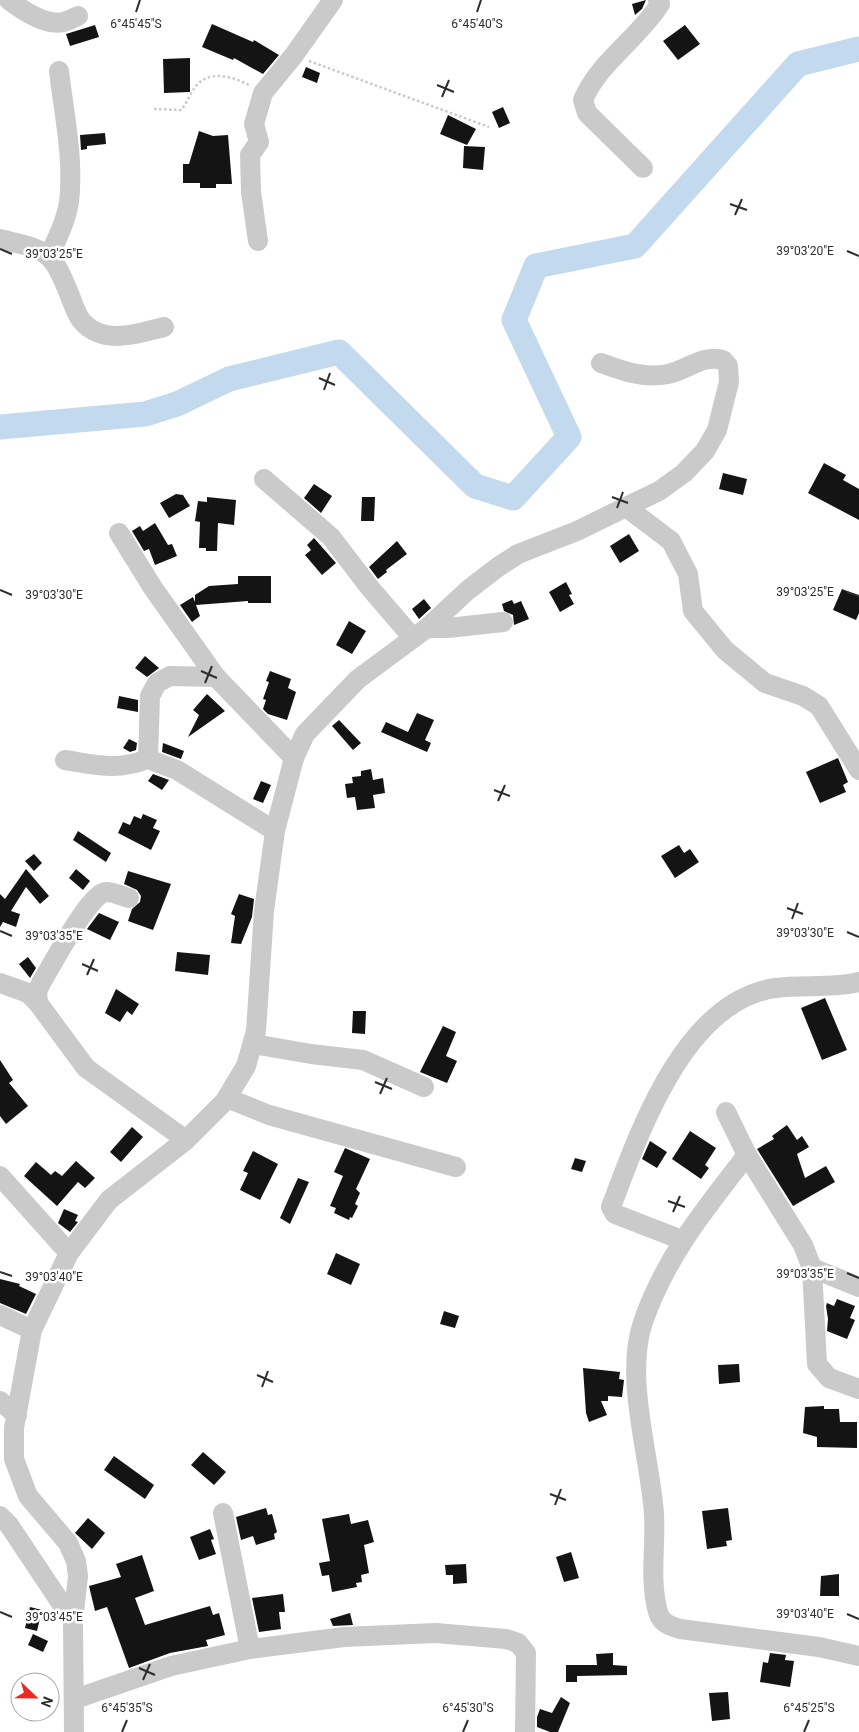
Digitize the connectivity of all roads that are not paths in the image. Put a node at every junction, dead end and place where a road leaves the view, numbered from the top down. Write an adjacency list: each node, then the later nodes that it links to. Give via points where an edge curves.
1 (10, 0): 4 (street, via 49,21 62,23)
2 (333, 0): 8 (street, via 263,93 254,124 259,142 250,155)
3 (658, 0): 6 (street, via 660,4 651,19 590,83 583,100 587,113)
4 (78, 16)
5 (58, 71): 9 (street, via 69,150 69,202)
6 (642, 168)
7 (0, 239): 9 (street)
8 (258, 241)
9 (49, 256): 10 (street, via 58,267 80,319 90,328 116,336)
10 (164, 327)
11 (601, 363): 13 (street, via 632,374 652,376 670,374 705,359 723,360 728,366 729,382 722,414 705,451 684,474)
12 (264, 479): 16 (street, via 331,537 370,588)
13 (626, 507): 16 (street, via 518,554 468,590); 21 (street, via 671,541 688,574 693,611 725,650 765,683 803,696 819,706)
14 (119, 533): 17 (street, via 153,588)
15 (503, 622): 16 (street)
16 (420, 633): 18 (street, via 358,679 330,705 305,734)
17 (216, 677): 18 (street); 19 (street, via 170,676 157,683 150,696)
18 (294, 758): 22 (street)
19 (148, 759): 20 (street, via 114,767); 22 (street, via 177,770)
20 (65, 760)
21 (859, 770)
22 (275, 831): 27 (street, via 264,911)
23 (129, 898): 26 (street, via 106,892 86,908 41,983 37,992)
24 (859, 982): 35 (street, via 842,987 775,988 747,996 718,1014 682,1055 656,1098 611,1208 615,1214)
25 (0, 983): 26 (street, via 28,994)
26 (38, 1003): 31 (street, via 86,1068)
27 (254, 1044): 28 (street, via 363,1060); 29 (street, via 246,1066)
28 (424, 1086)
29 (227, 1098): 31 (street); 33 (street, via 268,1115)
30 (726, 1112): 32 (street)
31 (186, 1140): 36 (street, via 109,1200)
32 (747, 1155): 35 (street); 37 (street, via 803,1245)
33 (456, 1167)
34 (0, 1176): 36 (street)
35 (682, 1240): 48 (street, via 645,1316 638,1354 637,1398 654,1514 652,1566 658,1613 666,1624 680,1630 819,1647)
36 (69, 1253): 40 (street)
37 (812, 1268): 38 (street); 41 (street, via 817,1364 829,1378)
38 (859, 1287)
39 (0, 1316): 40 (street)
40 (32, 1330): 43 (street)
41 (859, 1389)
42 (0, 1401): 43 (street)
43 (10, 1421): 46 (street, via 14,1459 28,1496 68,1543 76,1561 78,1576)
44 (223, 1513): 47 (street)
45 (0, 1516): 46 (street)
46 (73, 1621): 49 (street)
47 (250, 1649): 49 (street, via 171,1666); 51 (street, via 344,1637 436,1633 506,1639 518,1643 526,1653)
48 (859, 1656)
49 (75, 1699): 50 (street)
50 (74, 1732)
51 (525, 1732)

